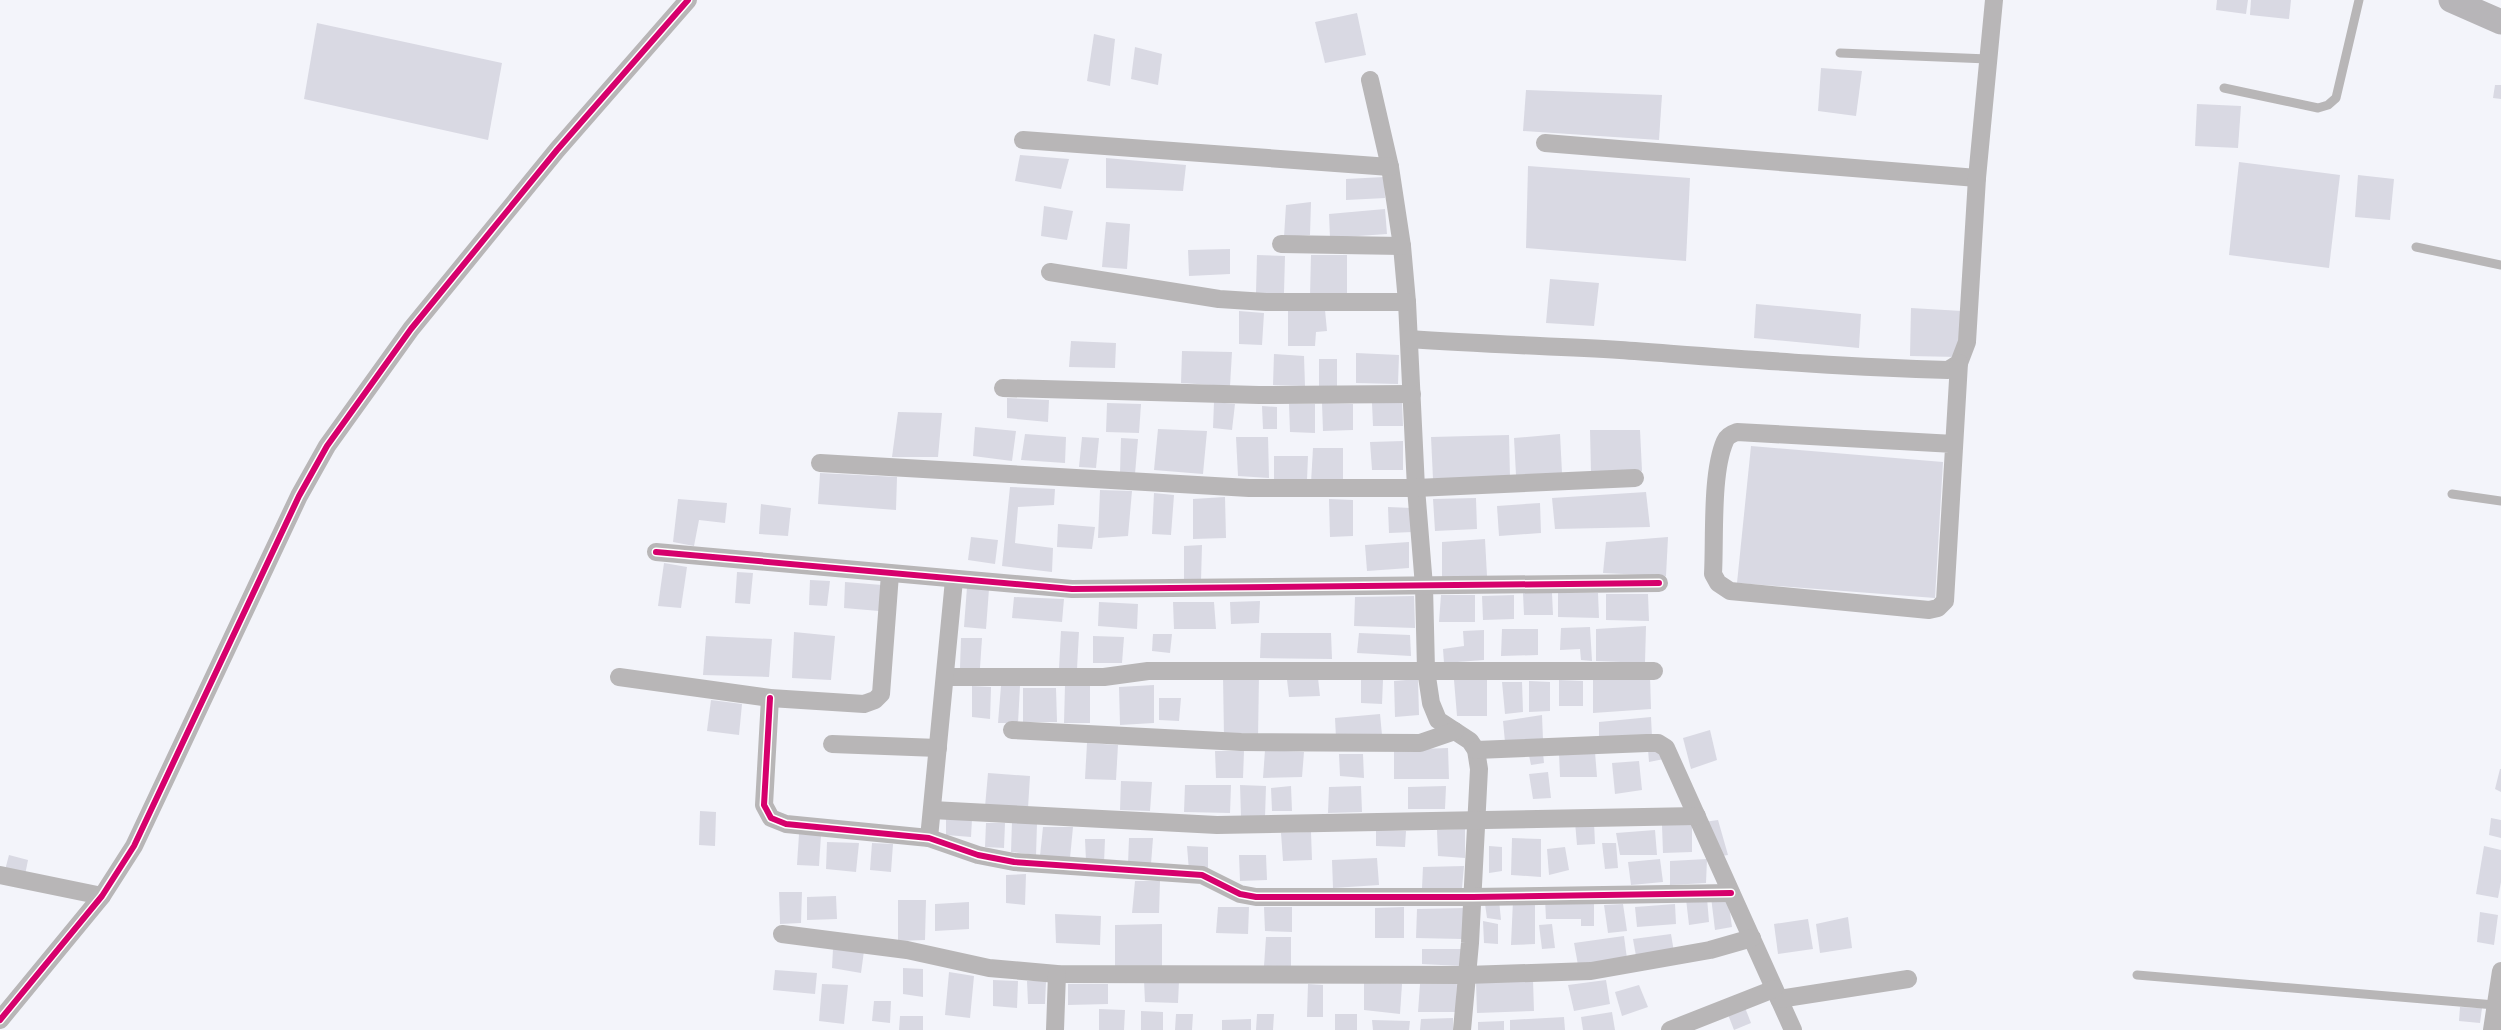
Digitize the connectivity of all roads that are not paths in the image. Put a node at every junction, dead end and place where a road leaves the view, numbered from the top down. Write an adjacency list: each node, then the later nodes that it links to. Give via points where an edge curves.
1 (688, 0): 51 (street, via 557,150 417,322 327,446 299,496 134,846)
2 (1994, 0): 7 (street)
3 (2359, 0): 9 (lane, via 2336,98 2328,105 2318,108)
4 (2451, 0): 5 (street)
5 (2501, 22)
6 (1840, 53): 7 (lane)
7 (1988, 60): 13 (street)
8 (1370, 80): 12 (street)
9 (2224, 88)
10 (1023, 140): 12 (street)
11 (1545, 143): 13 (street)
12 (1390, 167): 15 (street)
13 (1977, 178): 21 (street, via 1967,342)
14 (1281, 244): 15 (street)
15 (1402, 246): 19 (street)
16 (2416, 247): 17 (lane)
17 (2501, 265)
18 (1050, 272): 19 (street, via 1218,299)
19 (1407, 302): 20 (street)
20 (1409, 339): 21 (street, via 1619,350 1850,368 1948,370); 23 (street)
21 (1959, 363): 24 (street)
22 (1003, 388): 23 (street, via 1250,395)
23 (1412, 394): 27 (street)
24 (1954, 444): 24 (street, via 1737,432 1729,435 1717,475 1713,574 1718,583 1730,591 1929,610 1938,608 1945,601)
25 (820, 463): 27 (street, via 1249,488)
26 (1635, 478): 27 (street)
27 (1416, 488): 34 (street)
28 (2452, 494): 29 (lane)
29 (2501, 501)
30 (656, 552): 31 (street)
31 (890, 574): 32 (street); 39 (street, via 881,694 864,704)
32 (954, 580): 34 (street, via 1072,589); 37 (street)
33 (1659, 583): 34 (street)
34 (1424, 586): 35 (street)
35 (1426, 670): 36 (street); 37 (street, via 1148,671 1104,677); 41 (street, via 1431,703 1438,720)
36 (1654, 671)
37 (945, 677): 43 (street)
38 (620, 678): 39 (street)
39 (770, 698): 48 (street, via 764,805 771,818 786,824)
40 (1012, 730): 41 (street, via 1241,742 1420,743)
41 (1455, 731): 44 (street, via 1470,741)
42 (832, 744): 43 (street)
43 (938, 748): 45 (street)
44 (1476, 750): 46 (street, via 1658,743 1666,748); 47 (street, via 1480,769)
45 (932, 810): 47 (street, via 1217,826); 48 (street)
46 (1697, 816): 47 (street); 50 (street)
47 (1477, 821): 52 (street)
48 (929, 838): 52 (street, via 978,855 1014,862 1202,875 1240,894 1256,897)
49 (0, 875): 51 (street)
50 (1731, 893): 52 (street); 54 (street)
51 (102, 896): 62 (street)
52 (1473, 897): 57 (street)
53 (782, 934): 56 (street, via 907,950 990,968)
54 (1752, 938): 57 (street, via 1710,950 1591,971); 60 (street)
55 (2501, 971): 61 (street)
56 (1057, 974): 57 (street); 63 (street)
57 (1466, 974): 64 (street)
58 (2137, 975): 61 (lane)
59 (1908, 979): 60 (street)
60 (1777, 994): 65 (street); 66 (street)
61 (2495, 1005): 67 (street)
62 (0, 1020)
63 (1055, 1030)
64 (1462, 1030)
65 (1670, 1030)
66 (1793, 1030)
67 (2492, 1030)

